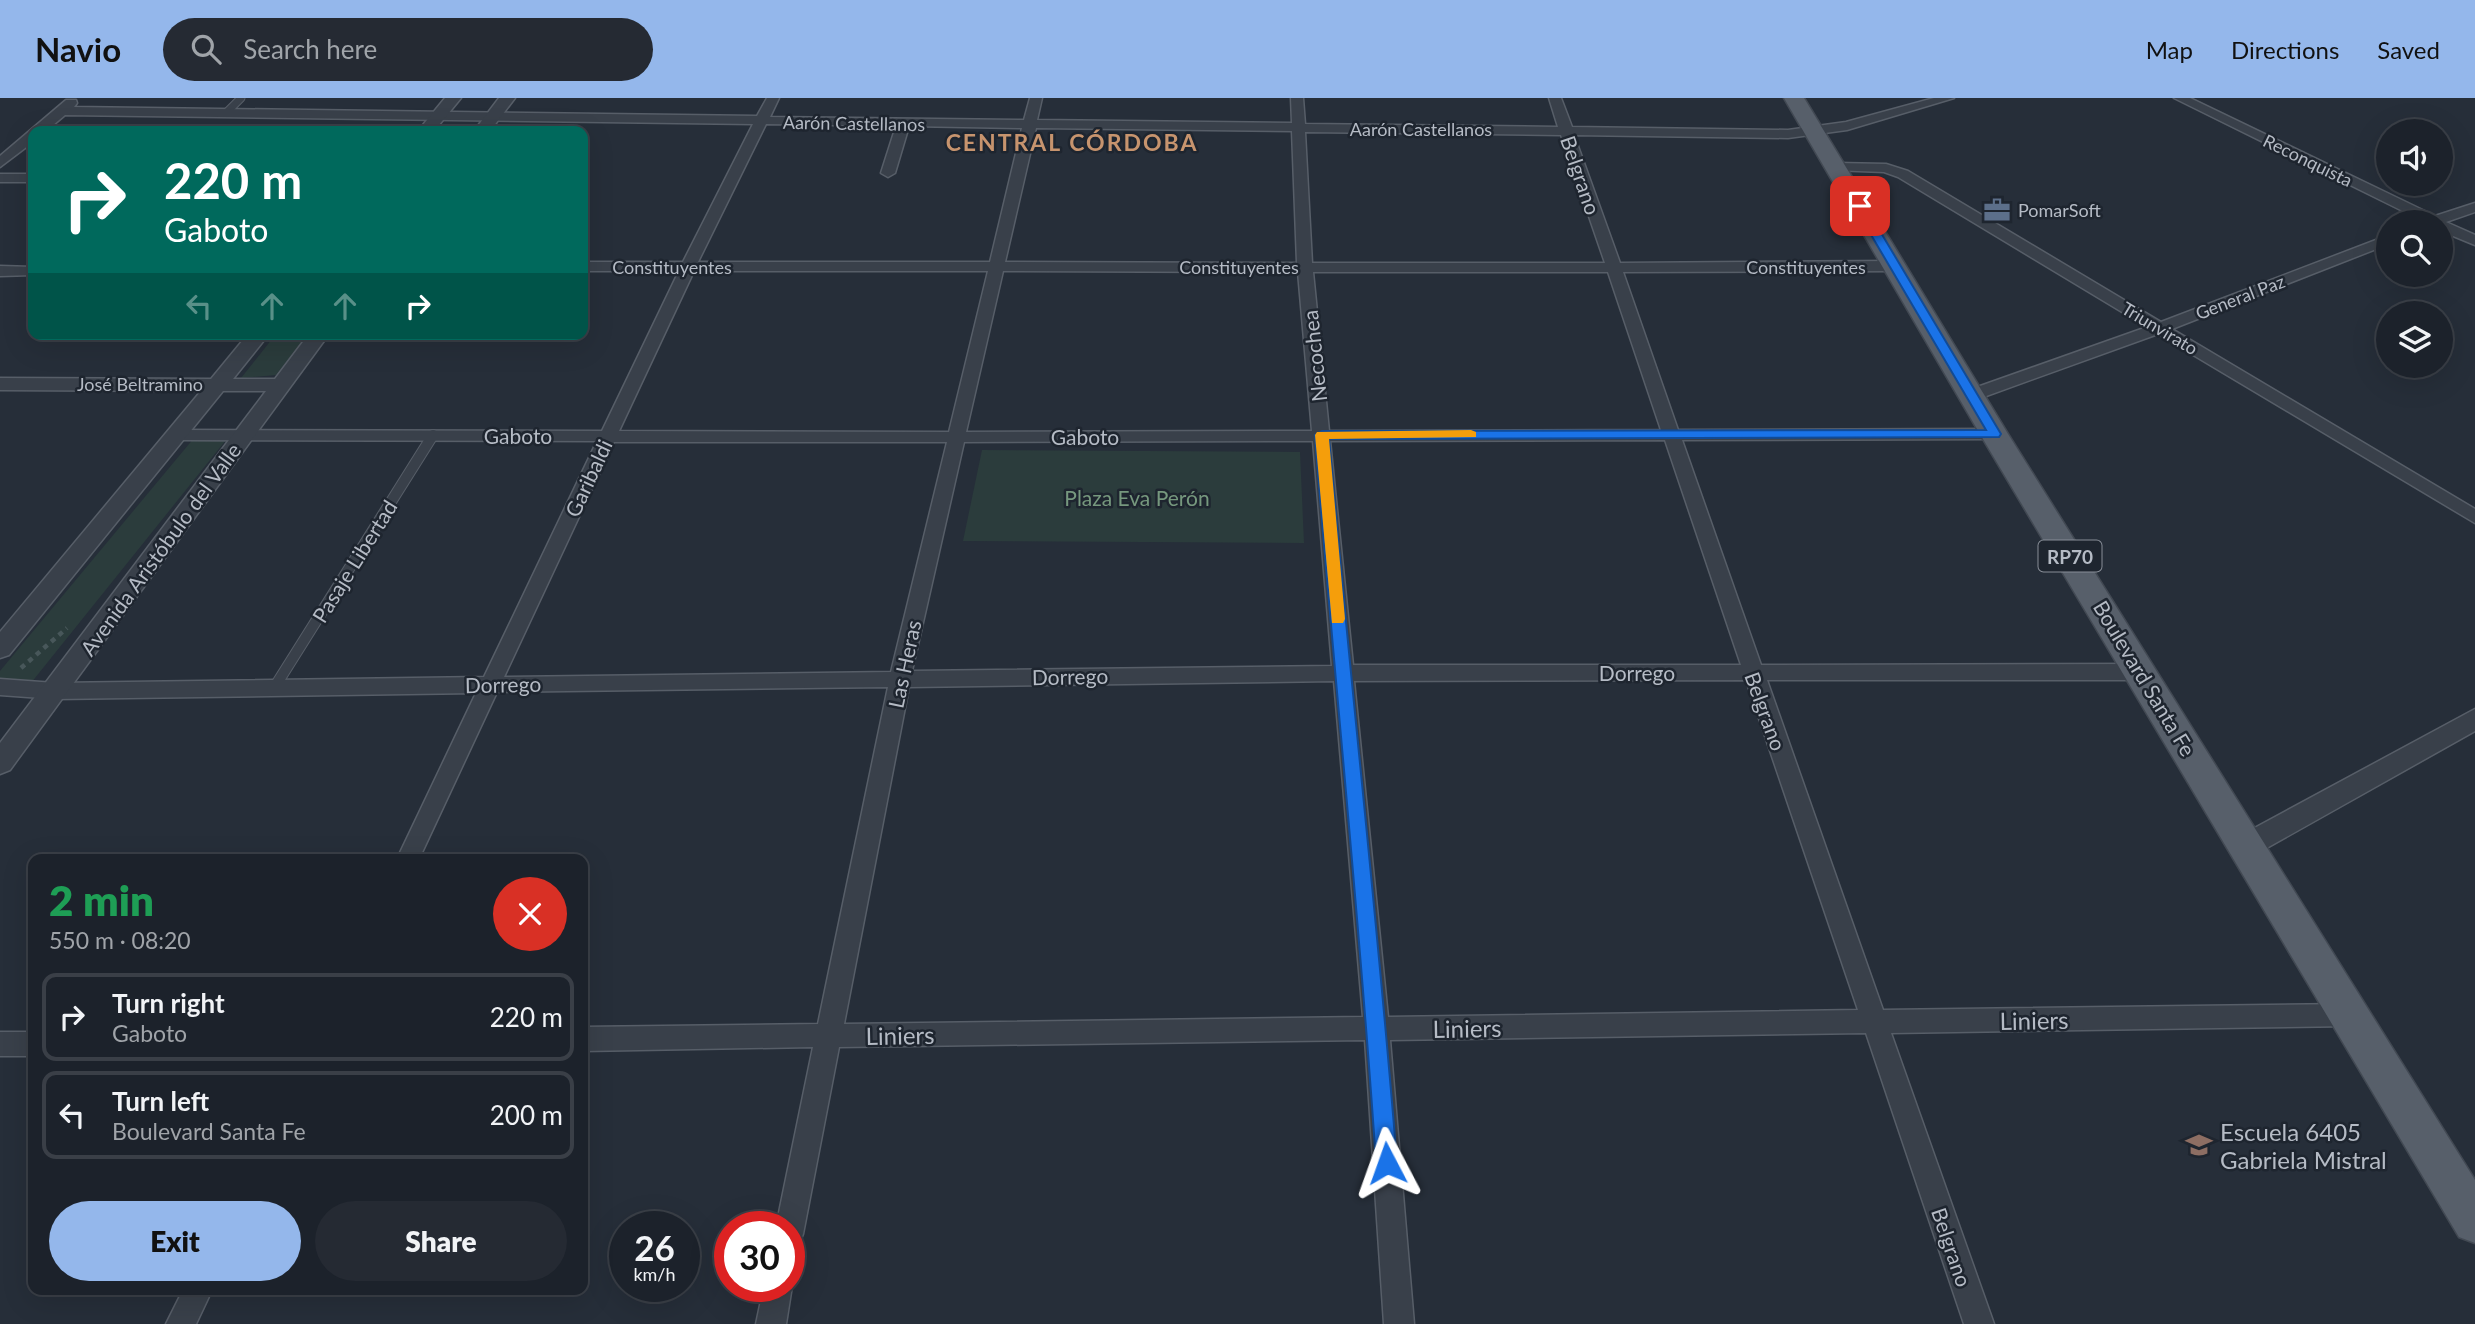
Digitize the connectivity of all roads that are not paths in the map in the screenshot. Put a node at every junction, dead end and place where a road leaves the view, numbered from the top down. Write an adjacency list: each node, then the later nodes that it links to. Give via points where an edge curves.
1 (78, 98): 12 (street)
2 (241, 98): 13 (lane)
3 (453, 98): 14 (street)
4 (507, 98): 15 (street)
5 (773, 98): 16 (street, Garibaldi)
6 (1036, 98): 21 (street, Las Heras)
7 (1297, 98): 22 (street, Necochea)
8 (1555, 98): 23 (street, Belgrano)
9 (1794, 98): 24 (main road, Boulevard Santa Fe / RP70)
10 (1948, 98): 24 (street, Aarón Castellanos)
11 (2180, 98): 32 (street, Reconquista)
12 (62, 111): 13 (street, Aarón Castellanos); 18 (street)
13 (226, 113): 14 (street, Aarón Castellanos)
14 (439, 115): 15 (street, Aarón Castellanos); 19 (street)
15 (493, 117): 16 (street, Aarón Castellanos); 20 (street)
16 (761, 122): 17 (street, Aarón Castellanos); 39 (street, Garibaldi)
17 (903, 124): 21 (street, Aarón Castellanos); 28 (street)
18 (44, 126)
19 (430, 126)
20 (486, 126)
21 (1030, 126): 22 (street, Aarón Castellanos); 40 (street, Las Heras)
22 (1299, 128): 23 (street, Aarón Castellanos); 41 (street, Necochea)
23 (1566, 130): 24 (street, Aarón Castellanos); 42 (street, Belgrano)
24 (1814, 132): 27 (main road, Boulevard Santa Fe / RP70)
25 (28, 139): 26 (street)
26 (0, 163)
27 (1837, 167): 38 (main road, Boulevard Santa Fe / RP70); 45 (street, Triunvirato, via 1903,174)
28 (888, 173)
29 (0, 178): 30 (street)
30 (28, 178)
31 (2475, 207): 33 (street)
32 (2409, 210)
33 (2453, 216)
34 (2453, 231): 35 (street, Reconquista)
35 (2475, 241)
36 (2376, 244): 45 (street, General Paz)
37 (588, 266): 39 (street, Constituyentes)
38 (1895, 266): 42 (street, Constituyentes); 51 (main road, Boulevard Santa Fe / RP70)
39 (688, 267): 40 (street, Constituyentes); 57 (street, Garibaldi)
40 (997, 267): 41 (street, Constituyentes); 59 (street, Las Heras)
41 (1305, 267): 42 (street, Constituyentes); 58 (street, Necochea)
42 (1614, 268): 52 (street, Belgrano)
43 (0, 271): 44 (street)
44 (28, 271)
45 (2160, 328): 51 (street, General Paz); 60 (street, Triunvirato)
46 (254, 340): 49 (street)
47 (314, 340): 50 (street, Avenida Aristóbulo del Valle)
48 (0, 384): 49 (street, José Beltramino)
49 (217, 385): 50 (street, José Beltramino); 54 (street)
50 (279, 385): 55 (street, Avenida Aristóbulo del Valle)
51 (1972, 396): 53 (main road, Boulevard Santa Fe / RP70)
52 (1669, 433): 53 (street, Gaboto); 58 (street, Gaboto); 62 (street, Belgrano)
53 (1994, 434): 63 (main road, Boulevard Santa Fe / RP70)
54 (176, 435): 55 (street, Gaboto); 61 (street)
55 (244, 435): 56 (street, Gaboto); 69 (street, Avenida Aristóbulo del Valle)
56 (433, 435): 57 (street, Gaboto); 68 (lane, Pasaje Libertad)
57 (608, 435): 59 (street, Gaboto); 66 (street, Garibaldi)
58 (1322, 435): 59 (street, Gaboto); 64 (street, Necochea)
59 (957, 437): 65 (street, Las Heras)
60 (2475, 517)
61 (0, 649)
62 (1751, 671): 63 (street, Dorrego); 64 (street, Dorrego); 75 (street, Belgrano)
63 (2141, 672): 72 (main road, Boulevard Santa Fe / RP70)
64 (1342, 673): 65 (street, Dorrego); 76 (street, Necochea)
65 (900, 678): 66 (street, Dorrego); 77 (street, Las Heras)
66 (491, 685): 68 (street, Dorrego); 73 (street, Garibaldi)
67 (3, 688): 69 (street, Dorrego)
68 (274, 688): 69 (street, Dorrego)
69 (55, 691): 71 (street, Avenida Aristóbulo del Valle)
70 (2475, 719): 72 (street)
71 (0, 763)
72 (2246, 846): 74 (main road, Boulevard Santa Fe / RP70)
73 (410, 854)
74 (2351, 1015): 75 (street, Liniers); 82 (main road, Boulevard Santa Fe / RP70)
75 (1877, 1023): 76 (street, Liniers); 88 (street, Belgrano)
76 (1377, 1029): 77 (street, Liniers); 87 (street, Necochea)
77 (830, 1036): 78 (street, Liniers); 81 (street, Las Heras)
78 (588, 1040)
79 (0, 1044): 80 (street)
80 (28, 1044)
81 (794, 1211)
82 (2475, 1221)
83 (196, 1295): 85 (street)
84 (775, 1302): 86 (street)
85 (181, 1324)
86 (771, 1324)
87 (1399, 1324)
88 (1979, 1324)

